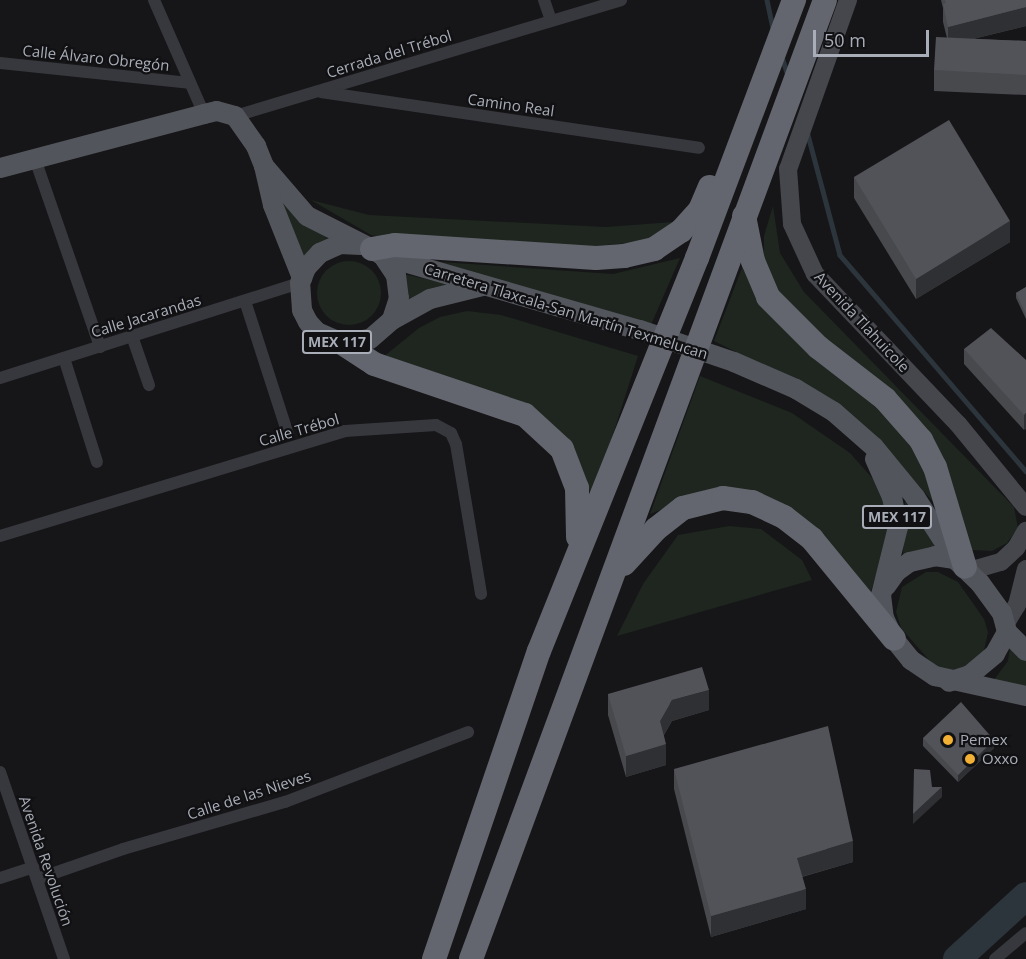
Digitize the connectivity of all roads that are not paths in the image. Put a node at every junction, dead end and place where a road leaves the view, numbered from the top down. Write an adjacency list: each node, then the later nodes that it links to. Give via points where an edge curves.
1 (154, 0): 9 (street)
2 (544, 0): 7 (street)
3 (621, 0): 7 (street, Cerrada del Trébol)
4 (794, 0): 13 (highway)
5 (825, 0): 18 (highway)
6 (848, 0): 33 (main road, Avenida Tlahuicole, via 788,169 792,224 815,274 958,424)
7 (551, 20): 10 (street, Cerrada del Trébol)
8 (0, 63): 9 (street, Calle Álvaro Obregón)
9 (189, 83): 11 (street)
10 (318, 92): 12 (street, Cerrada del Trébol); 14 (street, Camino Real)
11 (204, 114): 12 (main road, via 217,111); 15 (main road)
12 (234, 116): 16 (main road, MEX 117, via 250,136)
13 (747, 120): 19 (highway, via 724,156 700,210 681,231 654,249 596,258 395,245); 36 (highway, via 698,258)
14 (699, 148)
15 (35, 159): 17 (main road); 26 (street)
16 (264, 166): 19 (main road, Carretera Tlaxcala-San Martín Texmelucan / MEX 117, via 307,216); 20 (main road, MEX 117, via 273,205)
17 (0, 168)
18 (744, 214): 37 (highway, via 753,261 768,297 818,347 897,410 929,453); 39 (highway)
19 (372, 250): 20 (main road, MEX 117, via 340,244 321,253); 21 (main road, Carretera Tlaxcala-San Martín Texmelucan / MEX 117); 23 (main road, MEX 117, via 399,286)
20 (301, 281): 22 (street, Calle Jacarandas); 25 (main road, MEX 117, via 302,310 308,322 317,332)
21 (488, 285): 23 (main road, MEX 117, via 430,299); 31 (main road, Carretera Tlaxcala-San Martín Texmelucan / MEX 117, via 734,362 796,389)
22 (245, 301): 24 (street, Calle Jacarandas); 30 (street)
23 (392, 320): 25 (main road, MEX 117, via 370,339)
24 (132, 336): 26 (street, Calle Jacarandas); 29 (street)
25 (342, 343): 36 (highway, via 374,364 525,415 562,449 577,488 580,528)
26 (100, 346): 27 (street, Calle Jacarandas)
27 (64, 358): 28 (street, Calle Jacarandas); 32 (street)
28 (0, 378)
29 (149, 385)
30 (288, 434)
31 (860, 434): 37 (main road, Carretera Tlaxcala-San Martín Texmelucan / MEX 117, via 915,497); 41 (main road, MEX 117, via 878,465 897,514 898,540 882,584)
32 (97, 462)
33 (1026, 507)
34 (1026, 531): 37 (main road, via 1001,562)
35 (0, 536): 40 (street, Calle Trébol, via 345,431 436,425 451,433 456,444)
36 (572, 565): 53 (highway)
37 (963, 566): 41 (main road, via 926,557 903,566 885,588); 42 (main road, Carretera Tlaxcala-San Martín Texmelucan / MEX 117)
38 (1026, 569): 42 (main road, via 1017,605)
39 (610, 586): 43 (highway, via 631,554 669,518 696,503 738,499 775,512 812,539); 54 (highway)
40 (481, 594)
41 (881, 606): 43 (main road, MEX 117)
42 (1006, 628): 44 (main road, MEX 117); 45 (main road, via 987,662 970,675)
43 (894, 639): 45 (main road, MEX 117, via 922,668)
44 (1026, 651)
45 (949, 682): 46 (main road, MEX 117)
46 (1026, 696)
47 (468, 732): 49 (street, Calle de las Nieves, via 285,802)
48 (0, 772): 49 (street, Avenida Revolución)
49 (35, 873): 50 (street, Calle de las Nieves); 52 (street, Avenida Revolución)
50 (0, 878)
51 (1026, 933): 55 (street)
52 (64, 959)
53 (434, 959)
54 (471, 959)
55 (995, 959)

